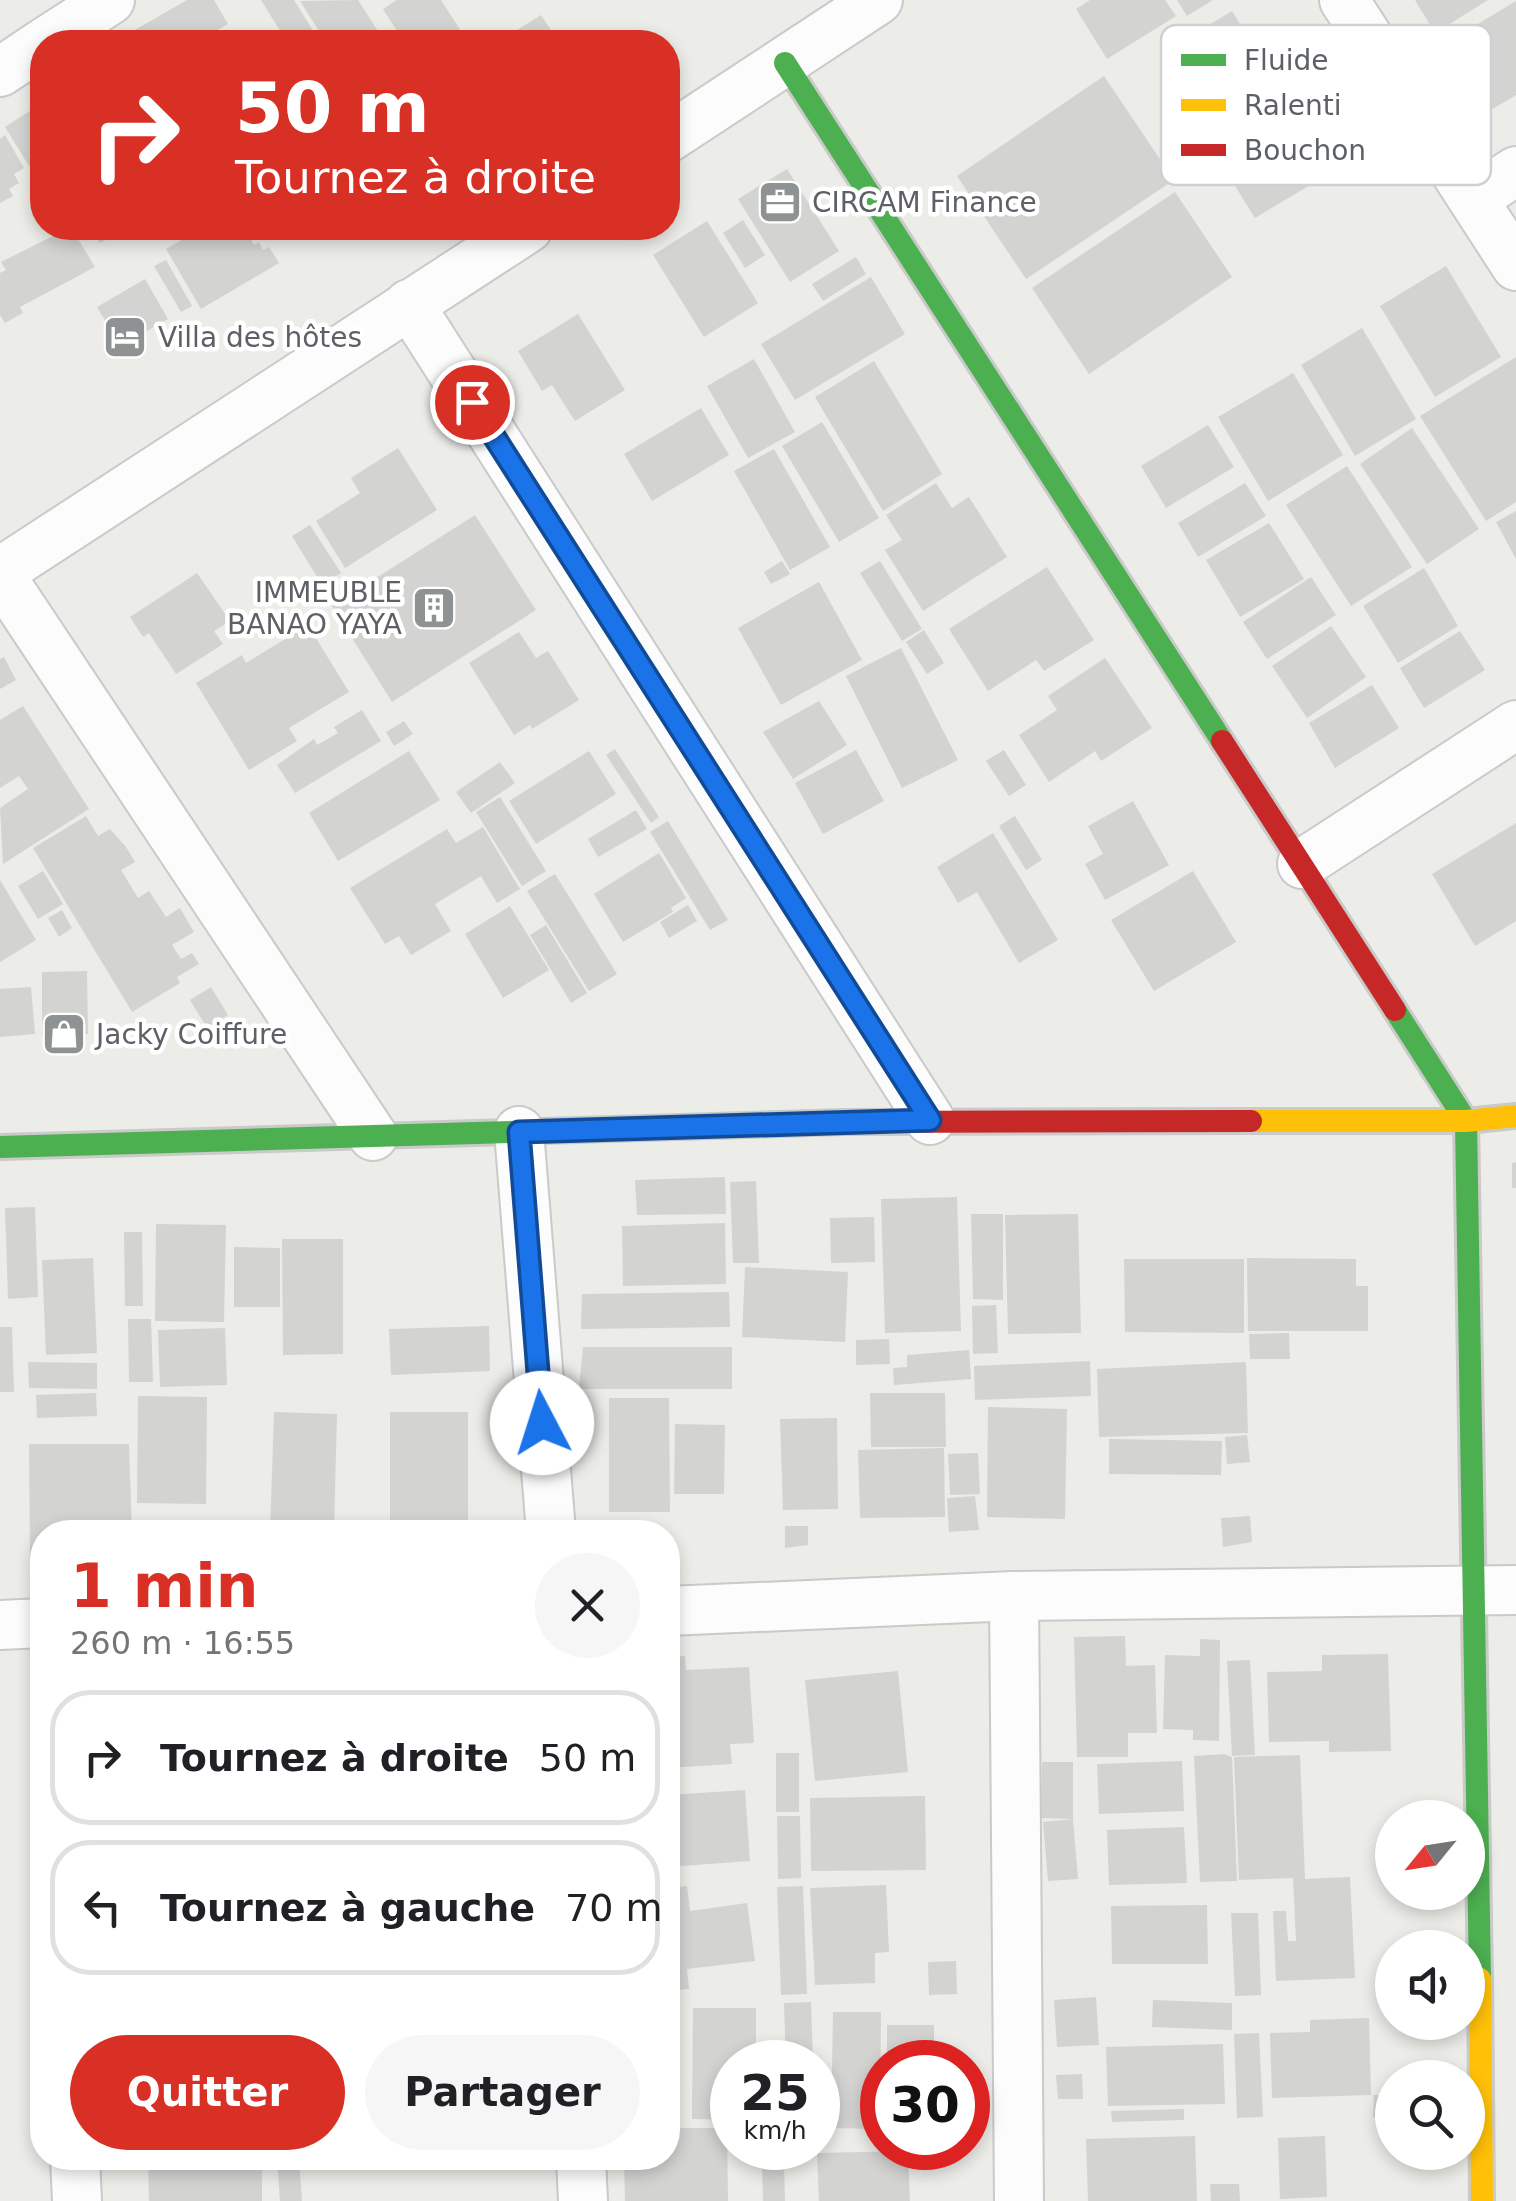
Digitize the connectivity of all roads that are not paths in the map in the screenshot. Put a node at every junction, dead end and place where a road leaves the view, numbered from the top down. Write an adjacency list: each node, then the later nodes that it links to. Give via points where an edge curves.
1 (110, 0): 5 (street)
2 (878, 0): 7 (street)
3 (1344, 0): 4 (street)
4 (1360, 25)
5 (64, 30)
6 (30, 52): 8 (street)
7 (785, 64): 9 (street); 18 (street)
8 (0, 72)
9 (680, 130)
10 (1516, 171): 12 (street)
11 (1464, 185): 12 (street)
12 (1473, 199): 14 (street)
13 (509, 240): 15 (street)
14 (1516, 266)
15 (409, 304): 16 (street); 20 (street)
16 (0, 574): 23 (street)
17 (1516, 725): 18 (street)
18 (1302, 864): 21 (street)
19 (1516, 1116): 21 (street)
20 (930, 1120): 21 (street); 22 (street)
21 (1466, 1121): 26 (street)
22 (519, 1132): 23 (street); 25 (street)
23 (373, 1136): 24 (street)
24 (0, 1146)
25 (550, 1520)
26 (1497, 1591): 27 (street); 36 (street)
27 (1014, 1596): 28 (street); 35 (street)
28 (680, 1611)
29 (30, 1624): 30 (street)
30 (0, 1625)
31 (76, 2170): 33 (street)
32 (582, 2170): 34 (street)
33 (77, 2201)
34 (583, 2201)
35 (1019, 2201)
36 (1482, 2201)

